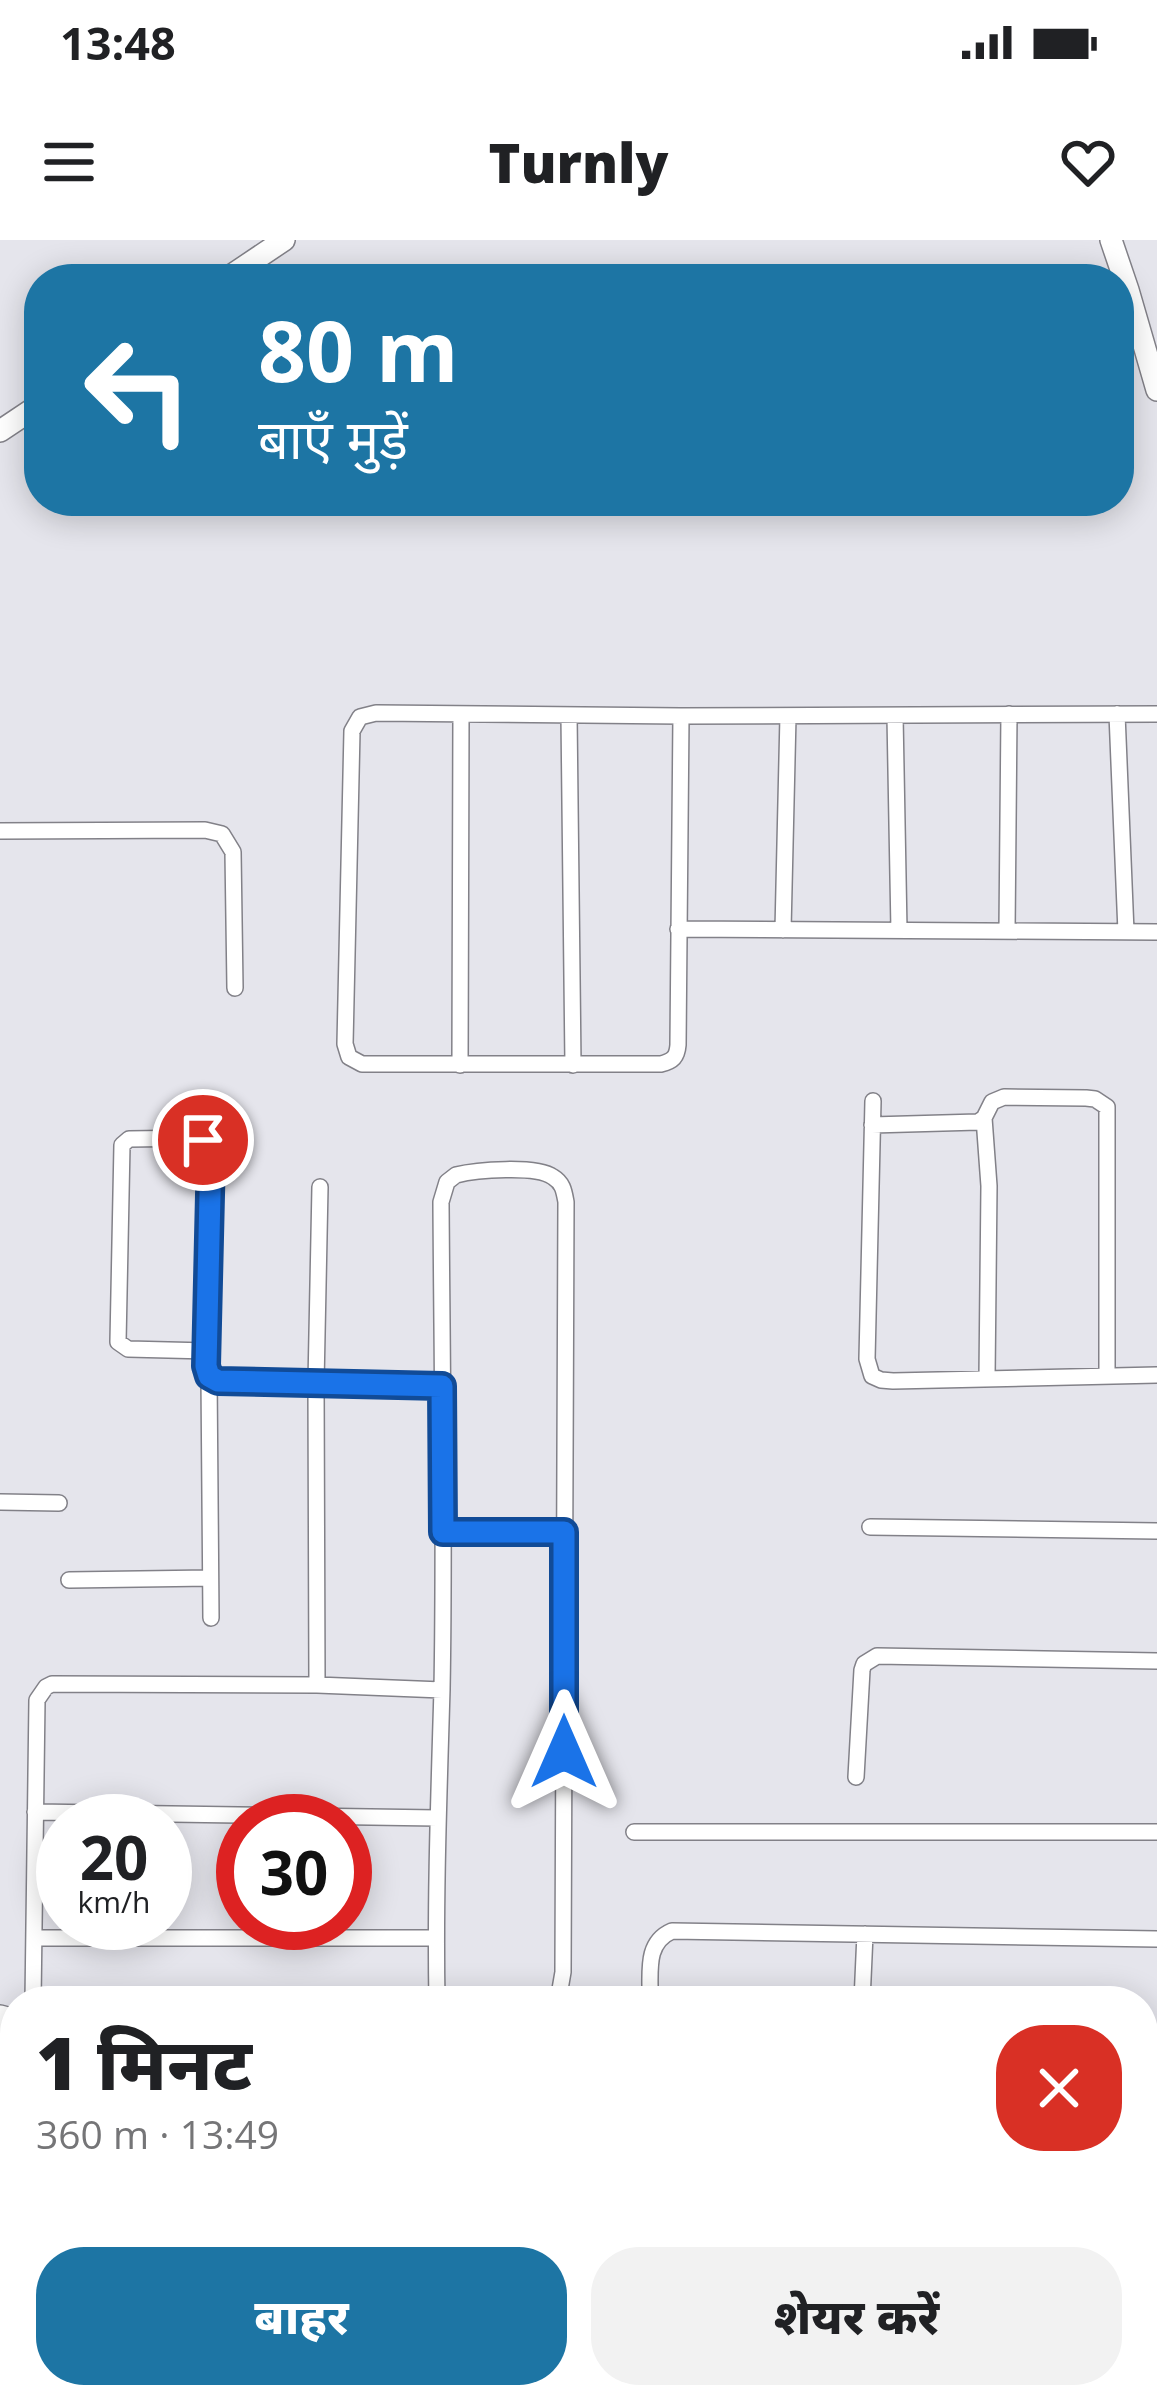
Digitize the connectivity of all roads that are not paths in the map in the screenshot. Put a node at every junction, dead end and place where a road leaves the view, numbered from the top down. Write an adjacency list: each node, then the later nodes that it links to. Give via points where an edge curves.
1 (284, 240): 2 (street)
2 (248, 264)
3 (1134, 311): 4 (street)
4 (1157, 390)
5 (461, 714): 9 (street); 21 (street); 21 (street, via 367,714 355,722 345,1044 362,1064)
6 (1009, 714): 7 (street); 12 (street); 17 (street)
7 (1117, 714): 8 (street); 18 (street)
8 (1157, 714)
9 (569, 715): 10 (street); 22 (street)
10 (681, 716): 11 (street); 14 (street)
11 (788, 716): 12 (street); 15 (street)
12 (895, 716): 16 (street)
13 (0, 831): 20 (street, via 222,834 233,853)
14 (678, 929): 15 (street); 22 (street, via 672,1061)
15 (783, 930): 16 (street)
16 (899, 930): 17 (street)
17 (1007, 931): 18 (street)
18 (1126, 932): 19 (street)
19 (1157, 932)
20 (235, 988)
21 (460, 1065): 22 (street)
22 (573, 1065)
23 (873, 1101): 25 (street)
24 (984, 1118): 25 (street); 28 (street, via 1004,1097 1086,1098 1107,1107); 31 (street)
25 (872, 1125): 31 (street, via 872,1376)
26 (320, 1187): 32 (street)
27 (208, 1351): 27 (street, via 118,1342 122,1145 129,1139 198,1138 210,1148); 30 (street)
28 (1106, 1375): 29 (street); 31 (street)
29 (1157, 1375)
30 (209, 1376): 32 (street); 40 (street)
31 (988, 1378)
32 (316, 1383): 33 (street); 44 (street)
33 (442, 1386): 37 (street); 38 (street, via 447,1181 533,1171 557,1179 566,1202)
34 (0, 1502): 35 (street)
35 (59, 1503)
36 (870, 1527): 39 (street)
37 (443, 1532): 38 (street); 45 (street)
38 (564, 1532): 61 (street)
39 (1157, 1532)
40 (210, 1579): 41 (street); 42 (street)
41 (69, 1580)
42 (211, 1618)
43 (1157, 1660): 46 (street, via 877,1655 862,1670)
44 (316, 1685): 45 (street); 47 (street, via 52,1684 37,1700)
45 (442, 1690): 49 (street)
46 (856, 1777)
47 (35, 1812): 48 (street); 56 (street)
48 (216, 1816)
49 (437, 1817): 50 (street); 57 (street)
50 (372, 1818)
51 (634, 1832): 52 (street)
52 (1157, 1832)
53 (216, 1934): 56 (street)
54 (372, 1934): 57 (street)
55 (865, 1934): 58 (street); 62 (street, via 671,1930 652,1947); 63 (street)
56 (34, 1938): 59 (street)
57 (436, 1938): 60 (street)
58 (1157, 1940)
59 (33, 1986)
60 (437, 1986)
61 (561, 1986)
62 (651, 1986)
63 (863, 1986)

